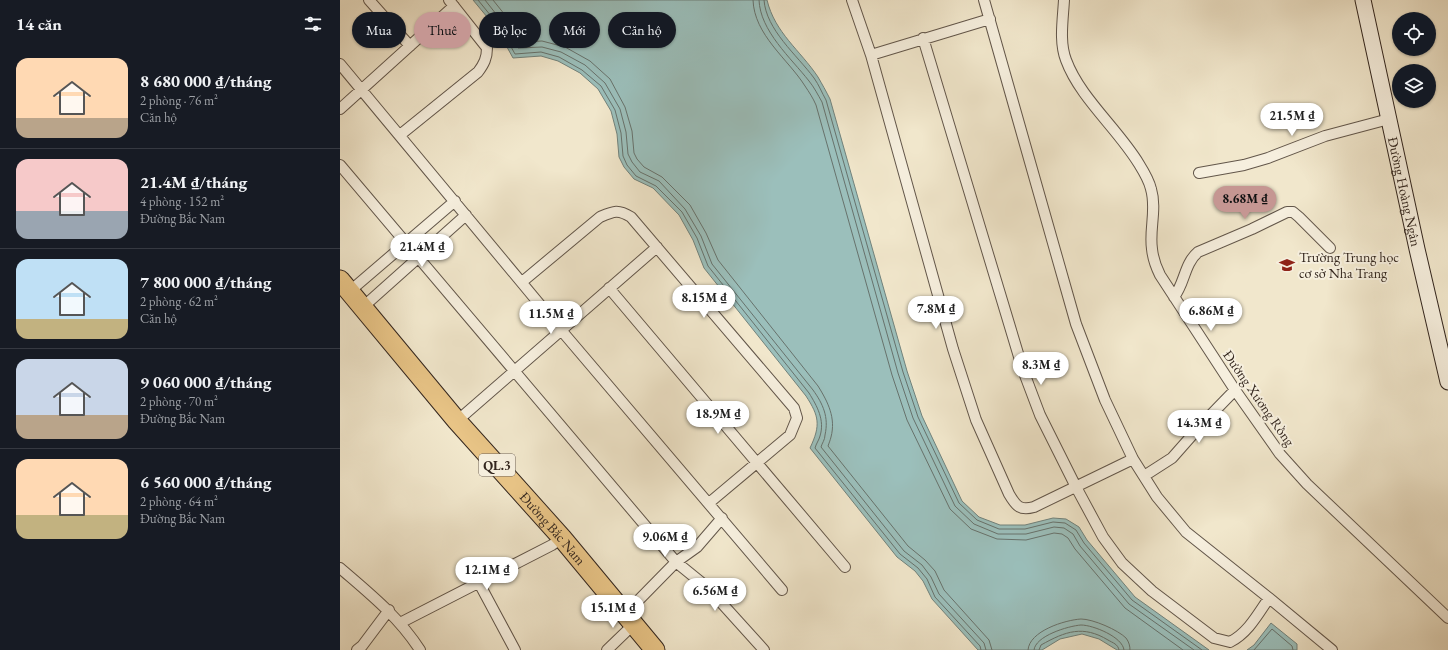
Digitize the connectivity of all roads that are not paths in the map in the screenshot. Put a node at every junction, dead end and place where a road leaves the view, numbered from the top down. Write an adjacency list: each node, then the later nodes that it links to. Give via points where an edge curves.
1 (369, 0): 9 (street)
2 (852, 0): 10 (street)
3 (984, 0): 7 (street)
4 (1064, 0): 27 (street, Đường Xương Rồng, via 1062,36 1065,60 1075,81 1119,134 1145,173 1153,201 1153,256 1160,276)
5 (1363, 0): 14 (street, Đường Hoàng Ngân)
6 (452, 3): 9 (street); 15 (street, via 487,48 487,57 478,72)
7 (990, 19): 8 (street); 34 (street, via 1076,324 1105,400)
8 (923, 38): 10 (street); 37 (street, via 1023,370 1040,415)
9 (410, 46): 12 (street)
10 (871, 55): 37 (street, via 953,349 976,420 1008,494 1015,505 1026,509)
11 (340, 64): 12 (street)
12 (361, 90): 13 (street); 15 (street)
13 (340, 108)
14 (1389, 119): 17 (street, via 1325,136 1244,165); 31 (street, Đường Hoàng Ngân)
15 (400, 135): 18 (street)
16 (340, 165): 20 (street)
17 (1199, 173)
18 (455, 201): 19 (street); 20 (street)
19 (466, 215): 23 (street); 24 (street)
20 (406, 243): 23 (street); 25 (street)
21 (657, 247): 24 (street, via 631,217 621,211 612,212 600,217); 26 (street); 35 (street, via 794,408 797,418 790,435)
22 (1330, 248): 27 (street, via 1293,212 1281,213 1252,229 1198,252 1187,266)
23 (418, 257): 28 (street); 30 (street)
24 (522, 282): 29 (street)
25 (345, 286): 28 (highway, Đường Bắc Nam / QL.3)
26 (609, 288): 29 (street); 35 (street)
27 (1174, 297): 32 (street, Đường Xương Rồng)
28 (363, 307): 33 (highway, Đường Bắc Nam / QL.3)
29 (561, 330): 30 (street); 38 (street)
30 (515, 371): 33 (street); 41 (street)
31 (1448, 382)
32 (1235, 390): 36 (street, via 1172,458); 48 (street, Đường Xương Rồng, via 1278,451 1307,484)
33 (457, 421): 40 (highway, Đường Bắc Nam / QL.3)
34 (1133, 459): 36 (street); 37 (street)
35 (757, 464): 38 (street); 42 (street)
36 (1144, 476): 46 (street, via 1157,497 1186,532)
37 (1076, 487): 46 (street, via 1103,537 1122,563 1152,591 1214,638 1230,642 1237,638 1245,632)
38 (709, 503): 39 (street)
39 (722, 518): 41 (street, via 697,547); 45 (street)
40 (562, 538): 44 (street); 49 (highway, Đường Bắc Nam / QL.3)
41 (676, 562): 49 (street); 57 (street, via 708,588)
42 (844, 567)
43 (340, 568): 47 (street)
44 (479, 583): 50 (street); 54 (street)
45 (782, 590)
46 (1269, 598): 51 (street)
47 (389, 610): 50 (street); 52 (street, via 362,646)
48 (1448, 618)
49 (629, 619): 55 (street); 56 (highway, Đường Bắc Nam / QL.3)
50 (400, 623): 53 (street)
51 (1322, 646): 58 (street)
52 (356, 650)
53 (420, 650)
54 (515, 650)
55 (607, 650)
56 (655, 650)
57 (764, 650)
58 (1332, 650)

